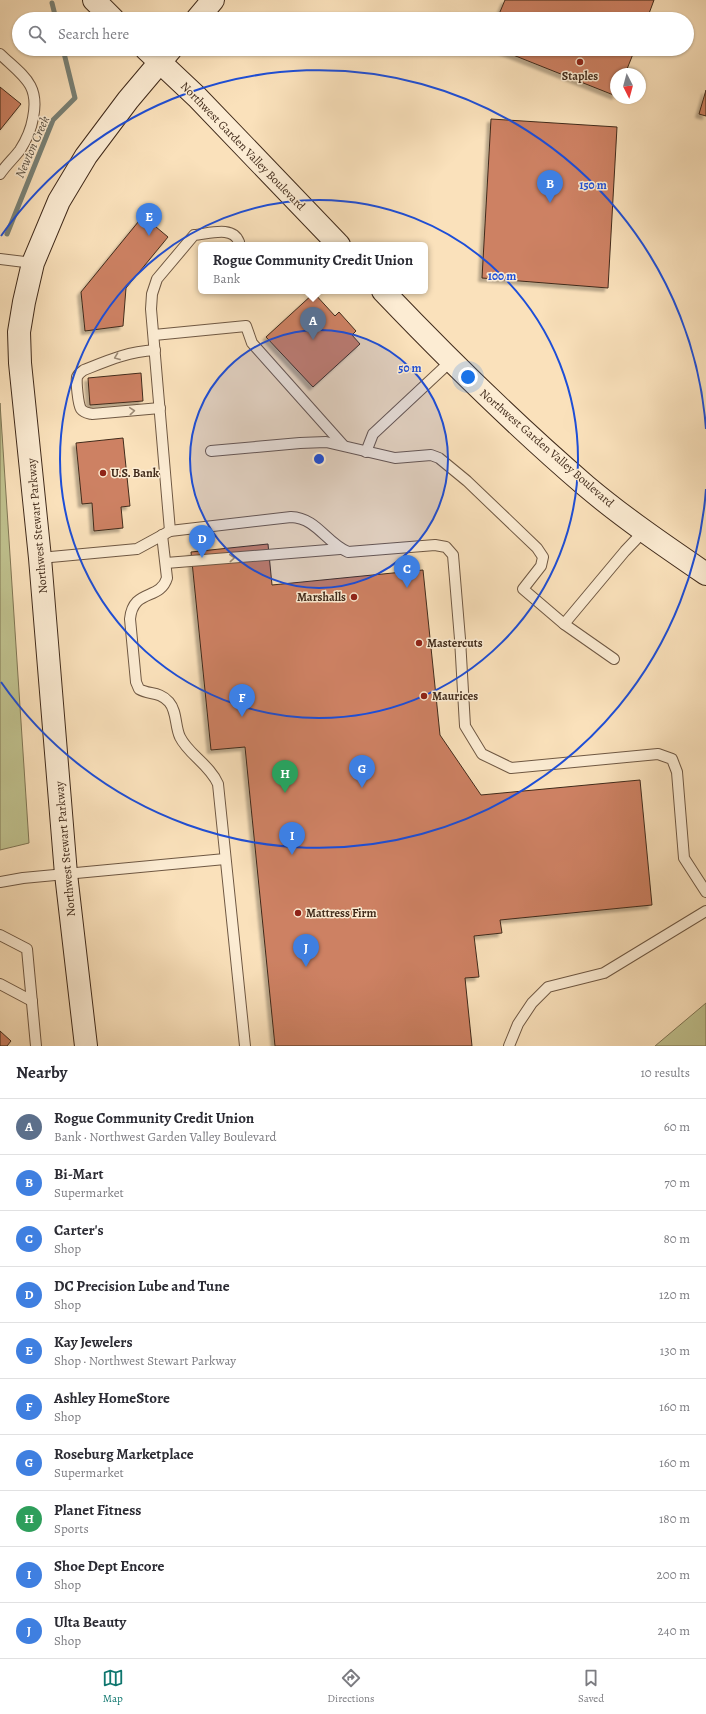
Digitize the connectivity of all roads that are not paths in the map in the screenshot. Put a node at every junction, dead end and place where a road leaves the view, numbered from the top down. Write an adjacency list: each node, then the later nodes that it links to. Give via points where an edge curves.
1 (94, 0): 3 (main road)
2 (213, 0): 4 (main road)
3 (106, 12)
4 (203, 12)
5 (0, 54): 8 (lane, via 27,79 34,91 36,104 30,133)
6 (157, 56): 12 (main road, Northwest Stewart Parkway, via 86,156 59,201)
7 (162, 56): 10 (main road, Northwest Garden Valley Boulevard, via 197,97)
8 (0, 174)
9 (239, 242): 14 (lane, via 233,233 194,235 157,279 152,294 151,310)
10 (336, 242)
11 (0, 259): 12 (lane)
12 (33, 263): 24 (main road, Northwest Stewart Parkway, via 19,332)
13 (386, 294): 16 (main road, Northwest Garden Valley Boulevard)
14 (154, 335): 15 (lane); 18 (lane, via 246,326 252,343)
15 (155, 350): 17 (lane); 17 (lane, one-way to 17, via 126,354 84,370 76,379 79,403 85,412 92,414)
16 (450, 362): 20 (lane, via 373,434); 21 (main road, Northwest Garden Valley Boulevard, via 587,487)
17 (160, 408): 22 (lane)
18 (343, 445): 19 (lane, via 326,442 300,443); 20 (lane)
19 (211, 451)
20 (366, 452): 27 (lane, via 395,458 439,458 467,482 537,548 543,557 541,566 523,588)
21 (644, 531): 26 (main road, Northwest Garden Valley Boulevard); 27 (lane)
22 (166, 533): 23 (lane, via 227,524 301,518 309,521); 24 (lane, via 136,548); 25 (lane)
23 (340, 548): 25 (lane, one-way to 23); 32 (lane, via 348,552 435,545 446,547 453,555 465,726 482,754 511,768 658,754 672,759 677,772 684,858)
24 (40, 558): 30 (main road, Northwest Stewart Parkway)
25 (166, 563): 29 (lane, via 165,583 155,592 139,599 131,610 136,682 139,689 159,695 170,703 180,738 214,775 218,784)
26 (706, 574)
27 (564, 624): 28 (lane)
28 (614, 659)
29 (225, 859): 30 (lane); 39 (lane)
30 (66, 874): 31 (lane); 38 (main road, Northwest Stewart Parkway)
31 (0, 882)
32 (706, 892)
33 (706, 911): 40 (lane, via 604,973 548,987 532,1003)
34 (0, 935): 36 (lane, via 26,949)
35 (0, 984): 36 (lane)
36 (32, 1001): 37 (lane)
37 (36, 1046)
38 (86, 1046)
39 (245, 1046)
40 (508, 1046)

